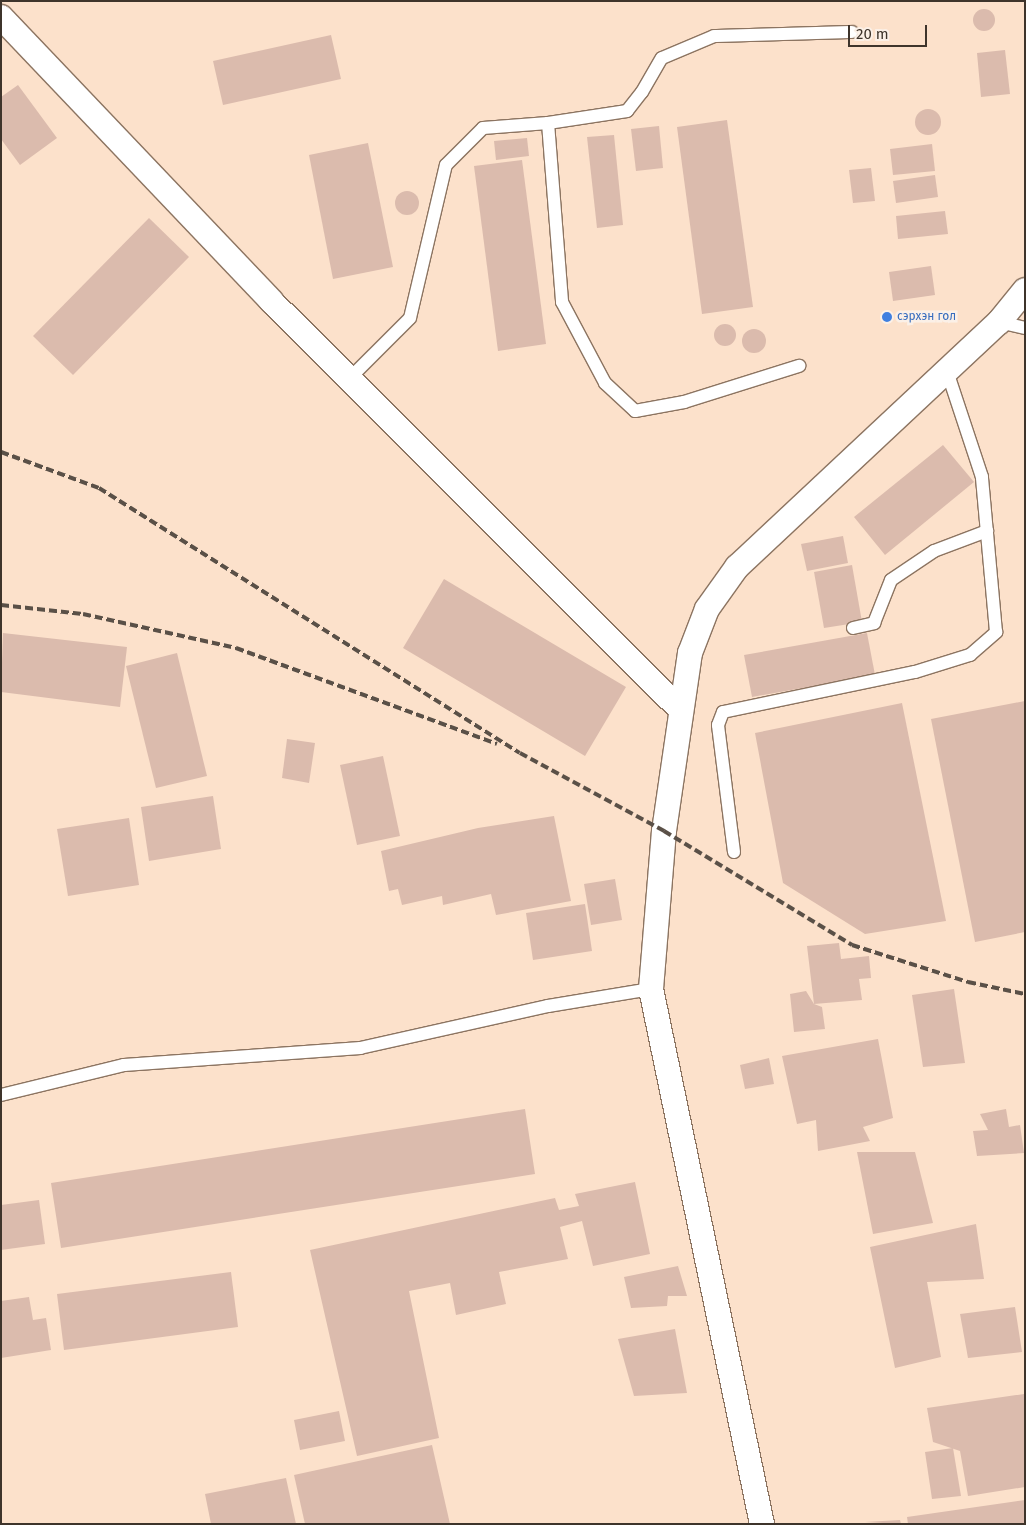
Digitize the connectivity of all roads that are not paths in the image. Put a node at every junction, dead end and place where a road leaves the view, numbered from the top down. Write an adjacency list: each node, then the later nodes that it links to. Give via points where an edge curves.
1 (1, 17): 9 (street)
2 (852, 32): 3 (lane, via 714,36 662,58 627,111)
3 (548, 123): 7 (lane, via 562,302 604,383 634,410 684,402); 9 (lane, via 483,128 446,165 410,318)
4 (1025, 290): 5 (street)
5 (999, 322): 6 (lane); 8 (street)
6 (1025, 328)
7 (800, 366)
8 (947, 371): 10 (lane, via 982,477); 12 (street, via 736,567 707,609 690,654)
9 (349, 379): 12 (street)
10 (987, 531): 11 (lane, via 934,551 891,580 874,623); 13 (lane, via 996,632 970,655 915,672 723,712 718,725)
11 (853, 628)
12 (680, 710): 14 (street, via 664,831)
13 (734, 852)
14 (652, 989): 15 (lane, via 548,1006 360,1048 124,1065); 16 (street)
15 (1, 1094)
16 (762, 1524)

